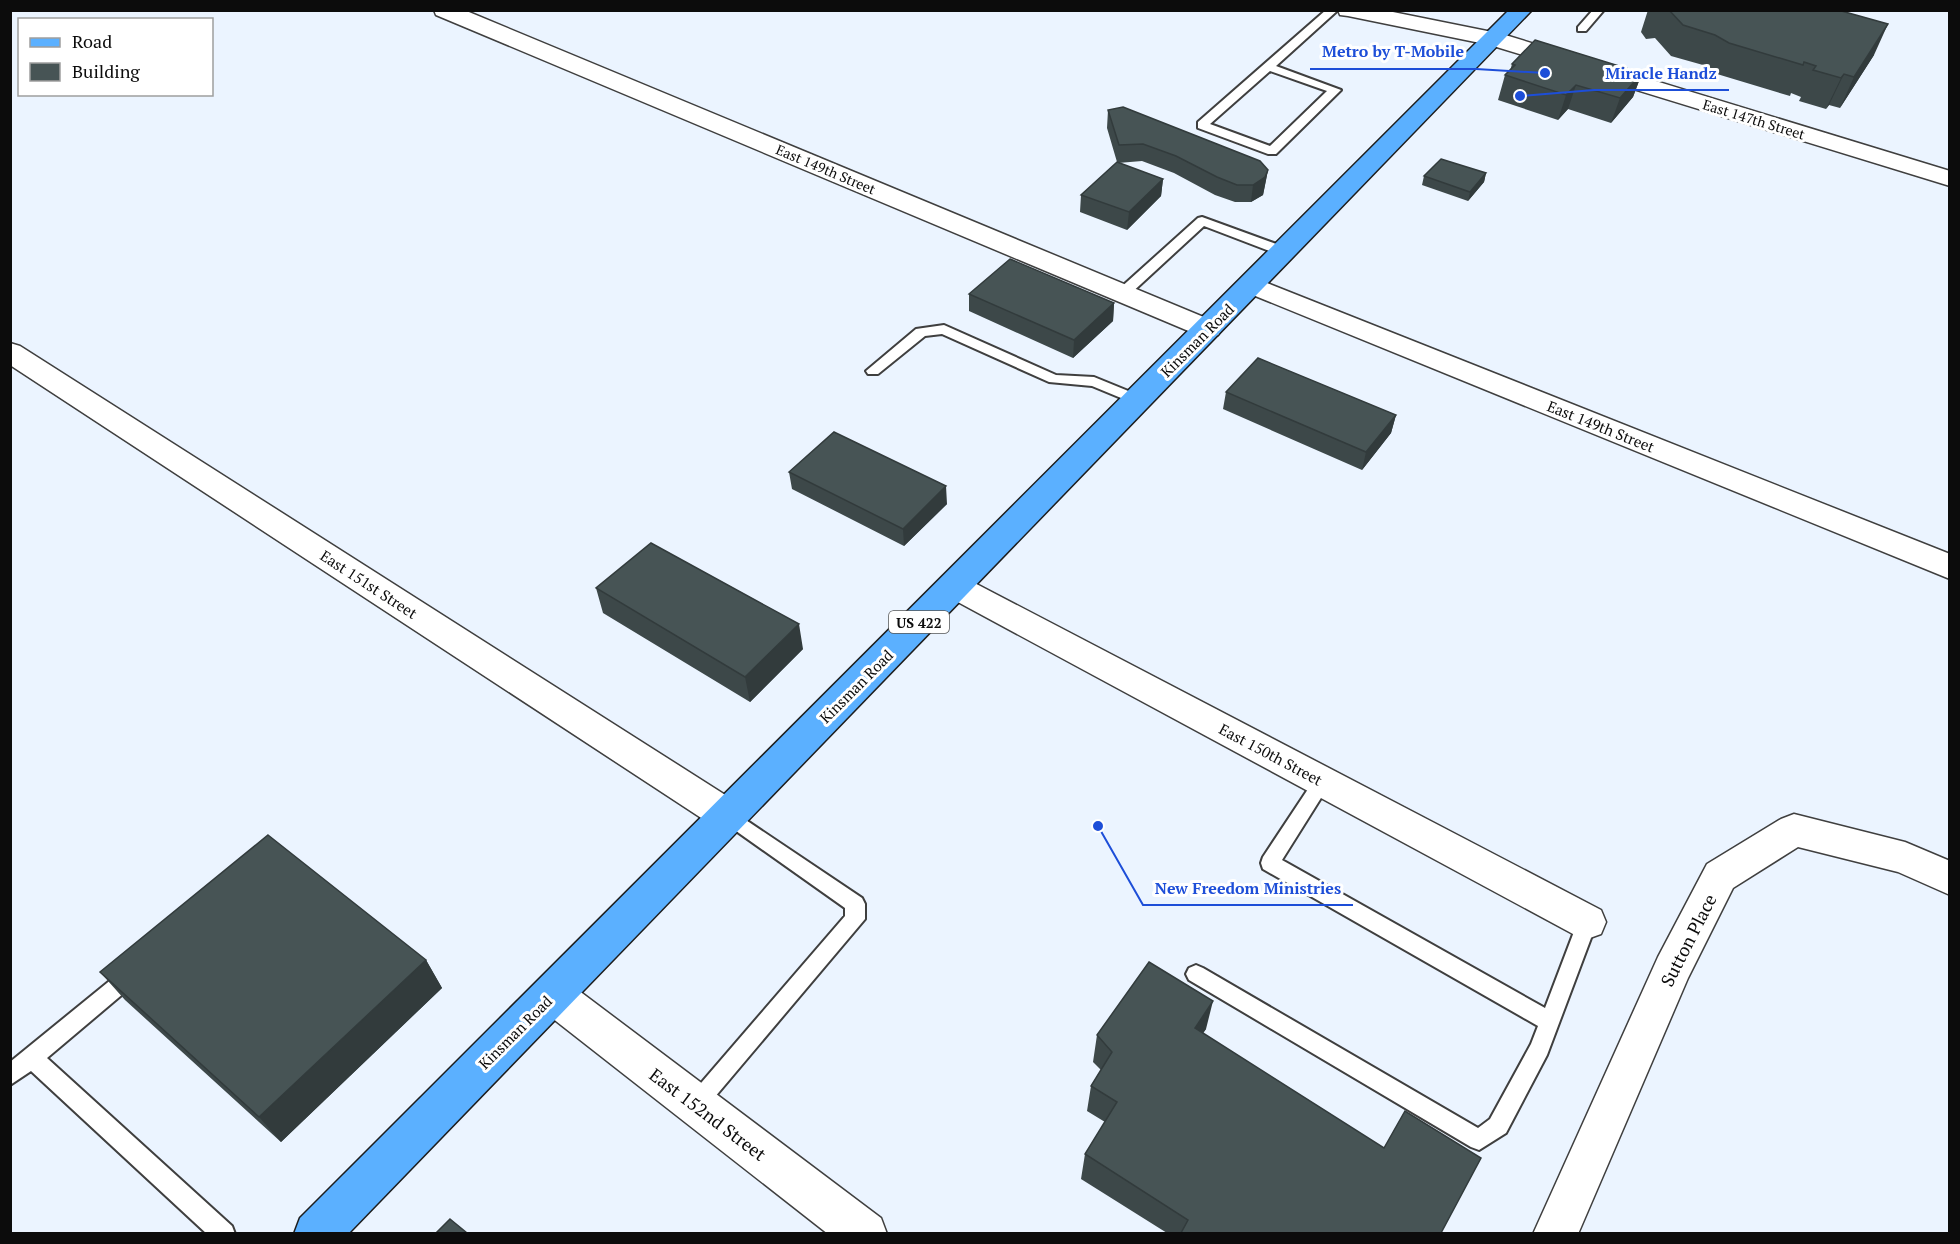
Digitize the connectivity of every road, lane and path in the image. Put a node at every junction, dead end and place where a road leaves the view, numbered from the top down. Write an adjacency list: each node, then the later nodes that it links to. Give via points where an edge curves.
1 (444, 10): 12 (street, East 149th Street)
2 (1333, 10): 8 (lane)
3 (1348, 10): 7 (street, East 147th Street)
4 (1522, 10): 7 (main road, Kinsman Road / US 422)
5 (1599, 10): 6 (lane)
6 (1582, 29)
7 (1494, 39): 9 (street, East 147th Street); 10 (main road, Kinsman Road / US 422)
8 (1269, 67): 8 (lane, via 1244,89 1202,125 1272,151 1335,90)
9 (1950, 179)
10 (1285, 252): 11 (main road, Kinsman Road / US 422); 12 (lane, via 1202,221)
11 (1252, 285): 13 (main road, Kinsman Road / US 422); 17 (street, East 149th Street)
12 (1123, 293): 13 (street, East 149th Street)
13 (1209, 328): 16 (main road, Kinsman Road / US 422)
14 (10, 352): 20 (street, East 151st Street)
15 (873, 371): 16 (lane, via 921,332 944,328 1054,379 1094,382)
16 (1138, 400): 18 (main road, Kinsman Road / US 422)
17 (1950, 567)
18 (954, 586): 19 (street, East 150th Street); 20 (main road, Kinsman Road / US 422)
19 (1322, 782): 22 (street, East 150th Street); 26 (lane, via 1270,863)
20 (728, 816): 25 (main road, Kinsman Road / US 422); 29 (lane, via 855,904 855,919)
21 (1950, 879): 33 (street, Sutton Place, via 1905,858 1794,830 1720,876 1671,970)
22 (1587, 922): 26 (lane)
23 (1196, 974): 26 (lane, via 1479,1140 1498,1126)
24 (130, 976): 27 (lane)
25 (552, 994): 29 (street, East 152nd Street); 31 (main road, Kinsman Road / US 422)
26 (1550, 1022)
27 (32, 1058): 28 (lane); 30 (lane)
28 (10, 1075)
29 (696, 1104): 32 (street, East 152nd Street)
30 (224, 1233)
31 (316, 1233)
32 (865, 1233)
33 (1555, 1233)

